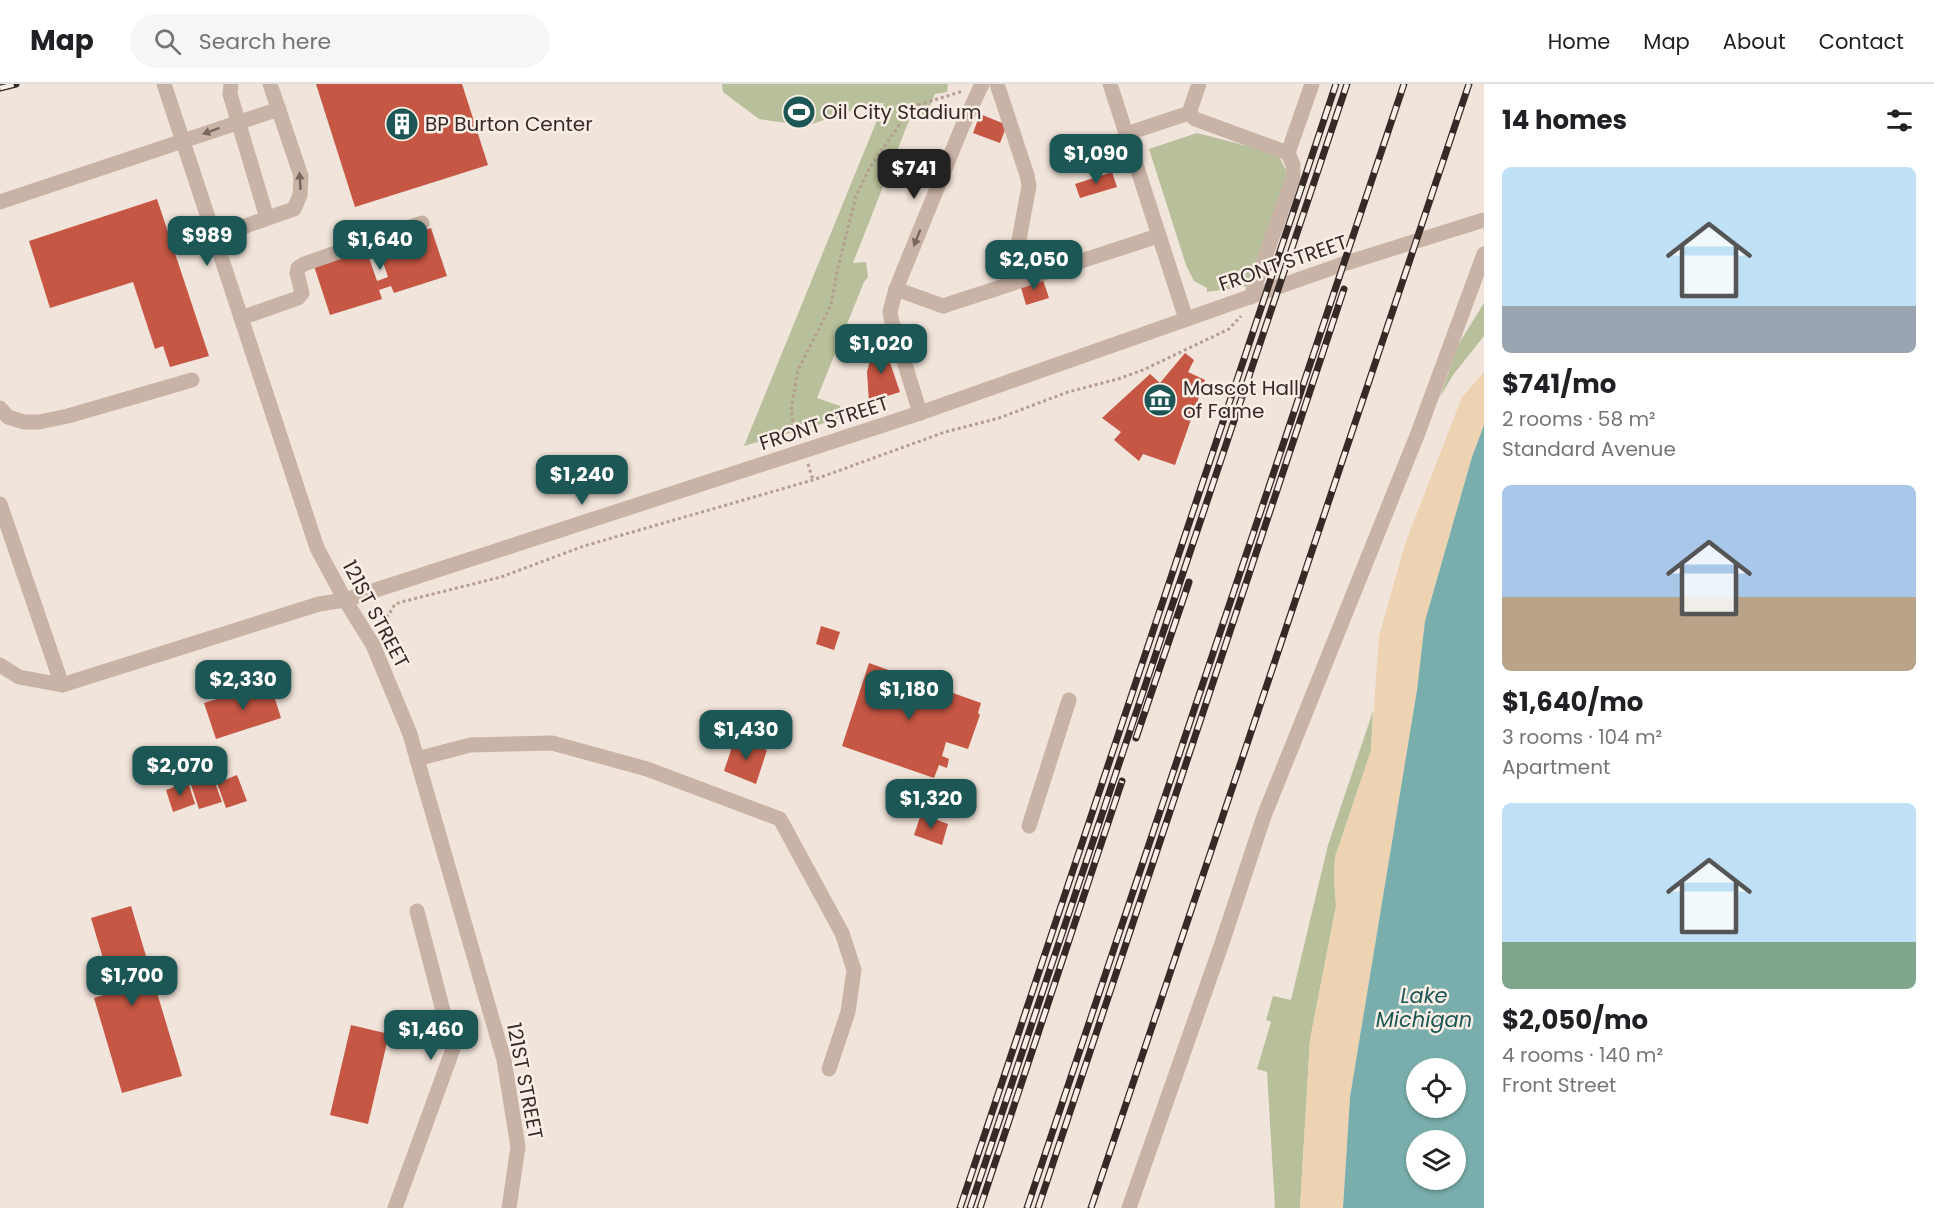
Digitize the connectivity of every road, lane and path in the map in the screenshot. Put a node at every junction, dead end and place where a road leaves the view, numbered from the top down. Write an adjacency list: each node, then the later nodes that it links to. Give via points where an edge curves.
1 (164, 84): 14 (street, 121ST STREET)
2 (231, 84): 12 (street)
3 (270, 84): 10 (street)
4 (982, 84): 24 (street, one-way to 24)
5 (997, 84): 23 (street, via 1029,186)
6 (1110, 84): 13 (street)
7 (1199, 84): 11 (street)
8 (1312, 84): 15 (street)
9 (967, 90): 32 (path, via 918,105 906,115 870,167 856,196 831,305 798,370 791,411)
10 (279, 109): 12 (street); 17 (street, one-way to 10, via 294,209 300,195 301,176)
11 (1189, 113): 13 (street); 15 (street, via 1195,119)
12 (238, 122): 14 (street, one-way to 14); 17 (street)
13 (1126, 134): 20 (street)
14 (183, 141): 16 (street); 21 (street, 121ST STREET)
15 (1288, 153): 25 (street, via 1293,178)
16 (0, 202)
17 (267, 218): 21 (street)
18 (1484, 220): 25 (street, FRONT STREET)
19 (422, 224): 27 (street, via 304,264 297,273 302,293 298,298)
20 (1158, 236): 23 (street); 28 (street)
21 (214, 237): 27 (street, 121ST STREET)
22 (1484, 254): 44 (street, via 1418,433 1264,816)
23 (1011, 283): 24 (street, via 943,306)
24 (896, 290): 31 (street, via 890,312)
25 (1251, 297): 28 (street, FRONT STREET)
26 (1246, 312): 34 (path, via 1229,329 1118,379 945,432 813,480 584,546 501,577 395,604 388,616)
27 (241, 318): 34 (street, 121ST STREET, via 317,548)
28 (1186, 319): 31 (street, FRONT STREET)
29 (192, 380): 30 (street, via 39,422 8,417)
30 (0, 408)
31 (920, 413): 34 (street, FRONT STREET)
32 (798, 434)
33 (0, 504): 36 (street)
34 (345, 600): 36 (street, FRONT STREET, via 319,604); 38 (street, 121ST STREET, via 373,645)
35 (0, 665): 36 (street, via 19,677)
36 (62, 685)
37 (1069, 700): 39 (street)
38 (417, 759): 41 (street, via 470,744 552,743 647,769 780,819 842,933 854,970 848,1012); 43 (street, 121ST STREET, via 504,1060 518,1147)
39 (1029, 826)
40 (417, 911): 42 (street, via 453,1048)
41 (829, 1069)
42 (395, 1208)
43 (509, 1208)
44 (1129, 1208)

